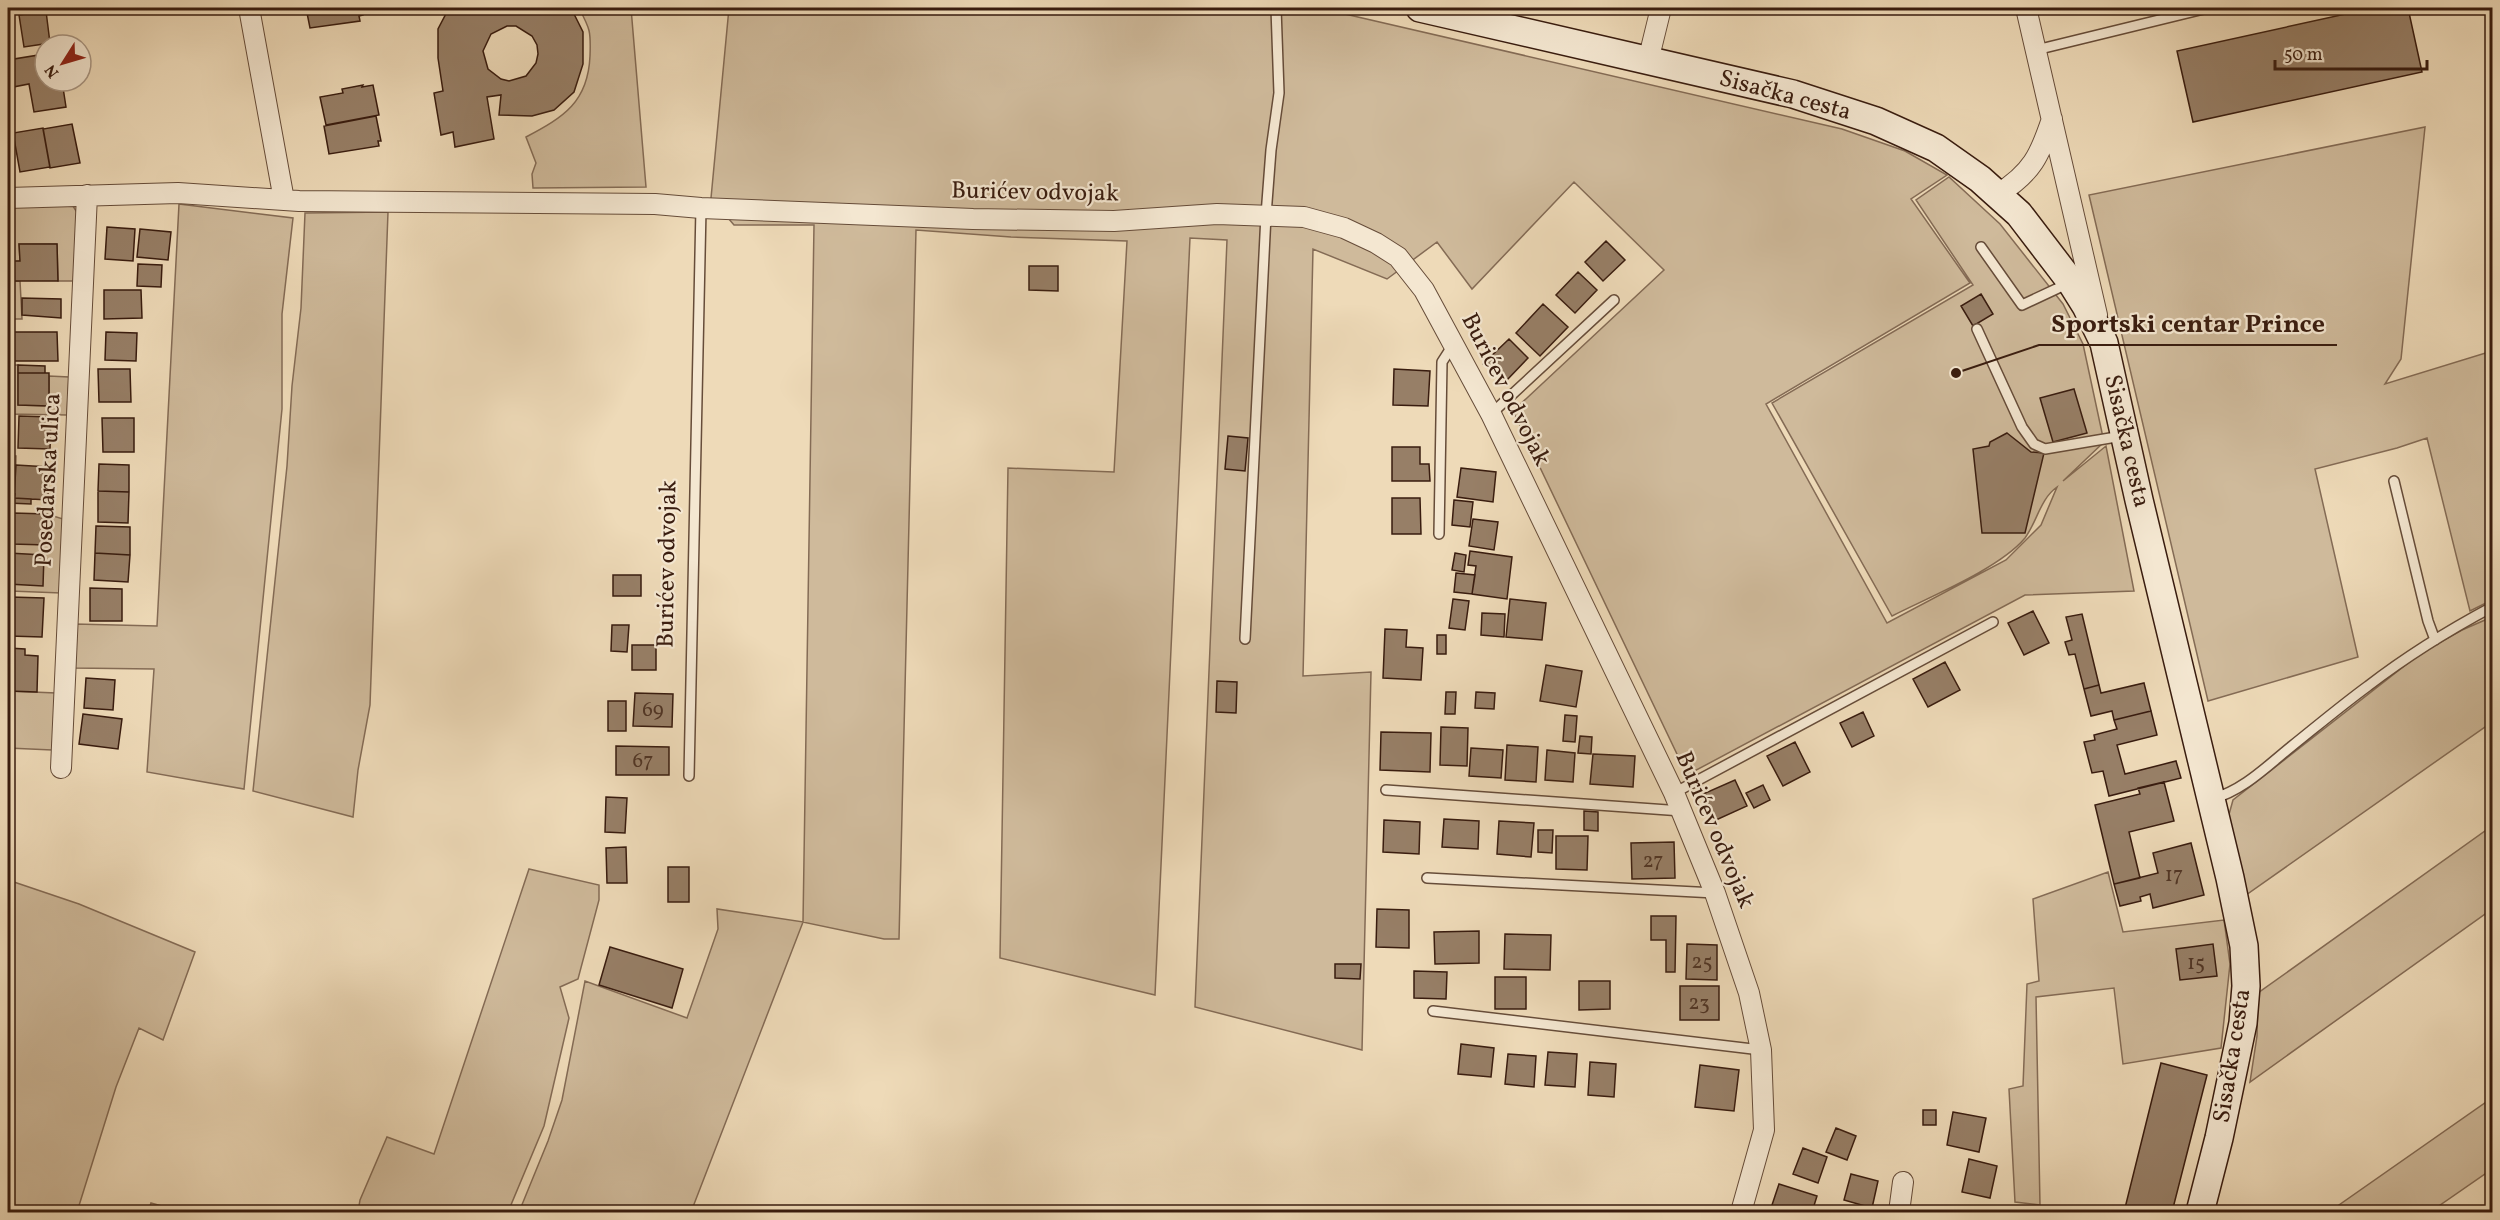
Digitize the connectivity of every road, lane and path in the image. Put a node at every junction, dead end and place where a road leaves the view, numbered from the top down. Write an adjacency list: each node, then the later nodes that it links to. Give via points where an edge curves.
1 (249, 8): 13 (street)
2 (1276, 8): 15 (lane, via 1279,93)
3 (1420, 8): 8 (main road, Sisačka cesta)
4 (1661, 8): 8 (street)
5 (2026, 8): 7 (street)
6 (2208, 8): 7 (lane)
7 (2036, 50): 9 (street)
8 (1648, 61): 10 (main road, Sisačka cesta, via 1792,93 1876,121 1936,148)
9 (2053, 118): 10 (street, via 2041,153 2029,170); 21 (street)
10 (1998, 194): 17 (main road, Sisačka cesta, via 2019,214)
11 (87, 195): 12 (street); 13 (street, via 178,194); 30 (street, Posedarska ulica)
12 (8, 198)
13 (284, 200): 14 (street, Burićev odvojak, via 655,204)
14 (701, 208): 15 (street, Burićev odvojak, via 1114,221); 31 (lane, Burićev odvojak)
15 (1266, 215): 20 (street, Burićev odvojak, via 1304,217 1344,228 1398,257 1424,290); 28 (lane)
16 (1981, 247): 17 (lane, via 2022,305)
17 (2071, 282): 21 (main road, Sisačka cesta)
18 (1614, 300): 22 (lane)
19 (1977, 329): 23 (lane, via 2022,427 2034,444 2045,449)
20 (1454, 343): 22 (street, Burićev odvojak); 25 (lane, via 1442,362)
21 (2104, 343): 23 (main road, Sisačka cesta)
22 (1491, 414): 33 (street, Burićev odvojak)
23 (2124, 435): 34 (main road, Sisačka cesta)
24 (2394, 481): 29 (lane)
25 (1438, 534)
26 (2493, 607): 29 (lane)
27 (1993, 622): 33 (lane)
28 (1245, 639)
29 (2435, 640): 34 (lane, via 2369,685 2259,774 2230,794)
30 (61, 768)
31 (689, 776)
32 (1386, 790): 35 (lane)
33 (1674, 793): 35 (street, Burićev odvojak)
34 (2210, 799): 43 (main road, Sisačka cesta, via 2244,946 2246,986 2237,1056)
35 (1682, 811): 37 (street, Burićev odvojak)
36 (1427, 878): 37 (lane)
37 (1715, 893): 39 (street, Burićev odvojak, via 1749,993)
38 (1433, 1011): 39 (lane)
39 (1761, 1050): 41 (street, Burićev odvojak, via 1764,1130)
40 (1903, 1182): 42 (street)
41 (1741, 1212)
42 (1899, 1212)
43 (2200, 1212)

